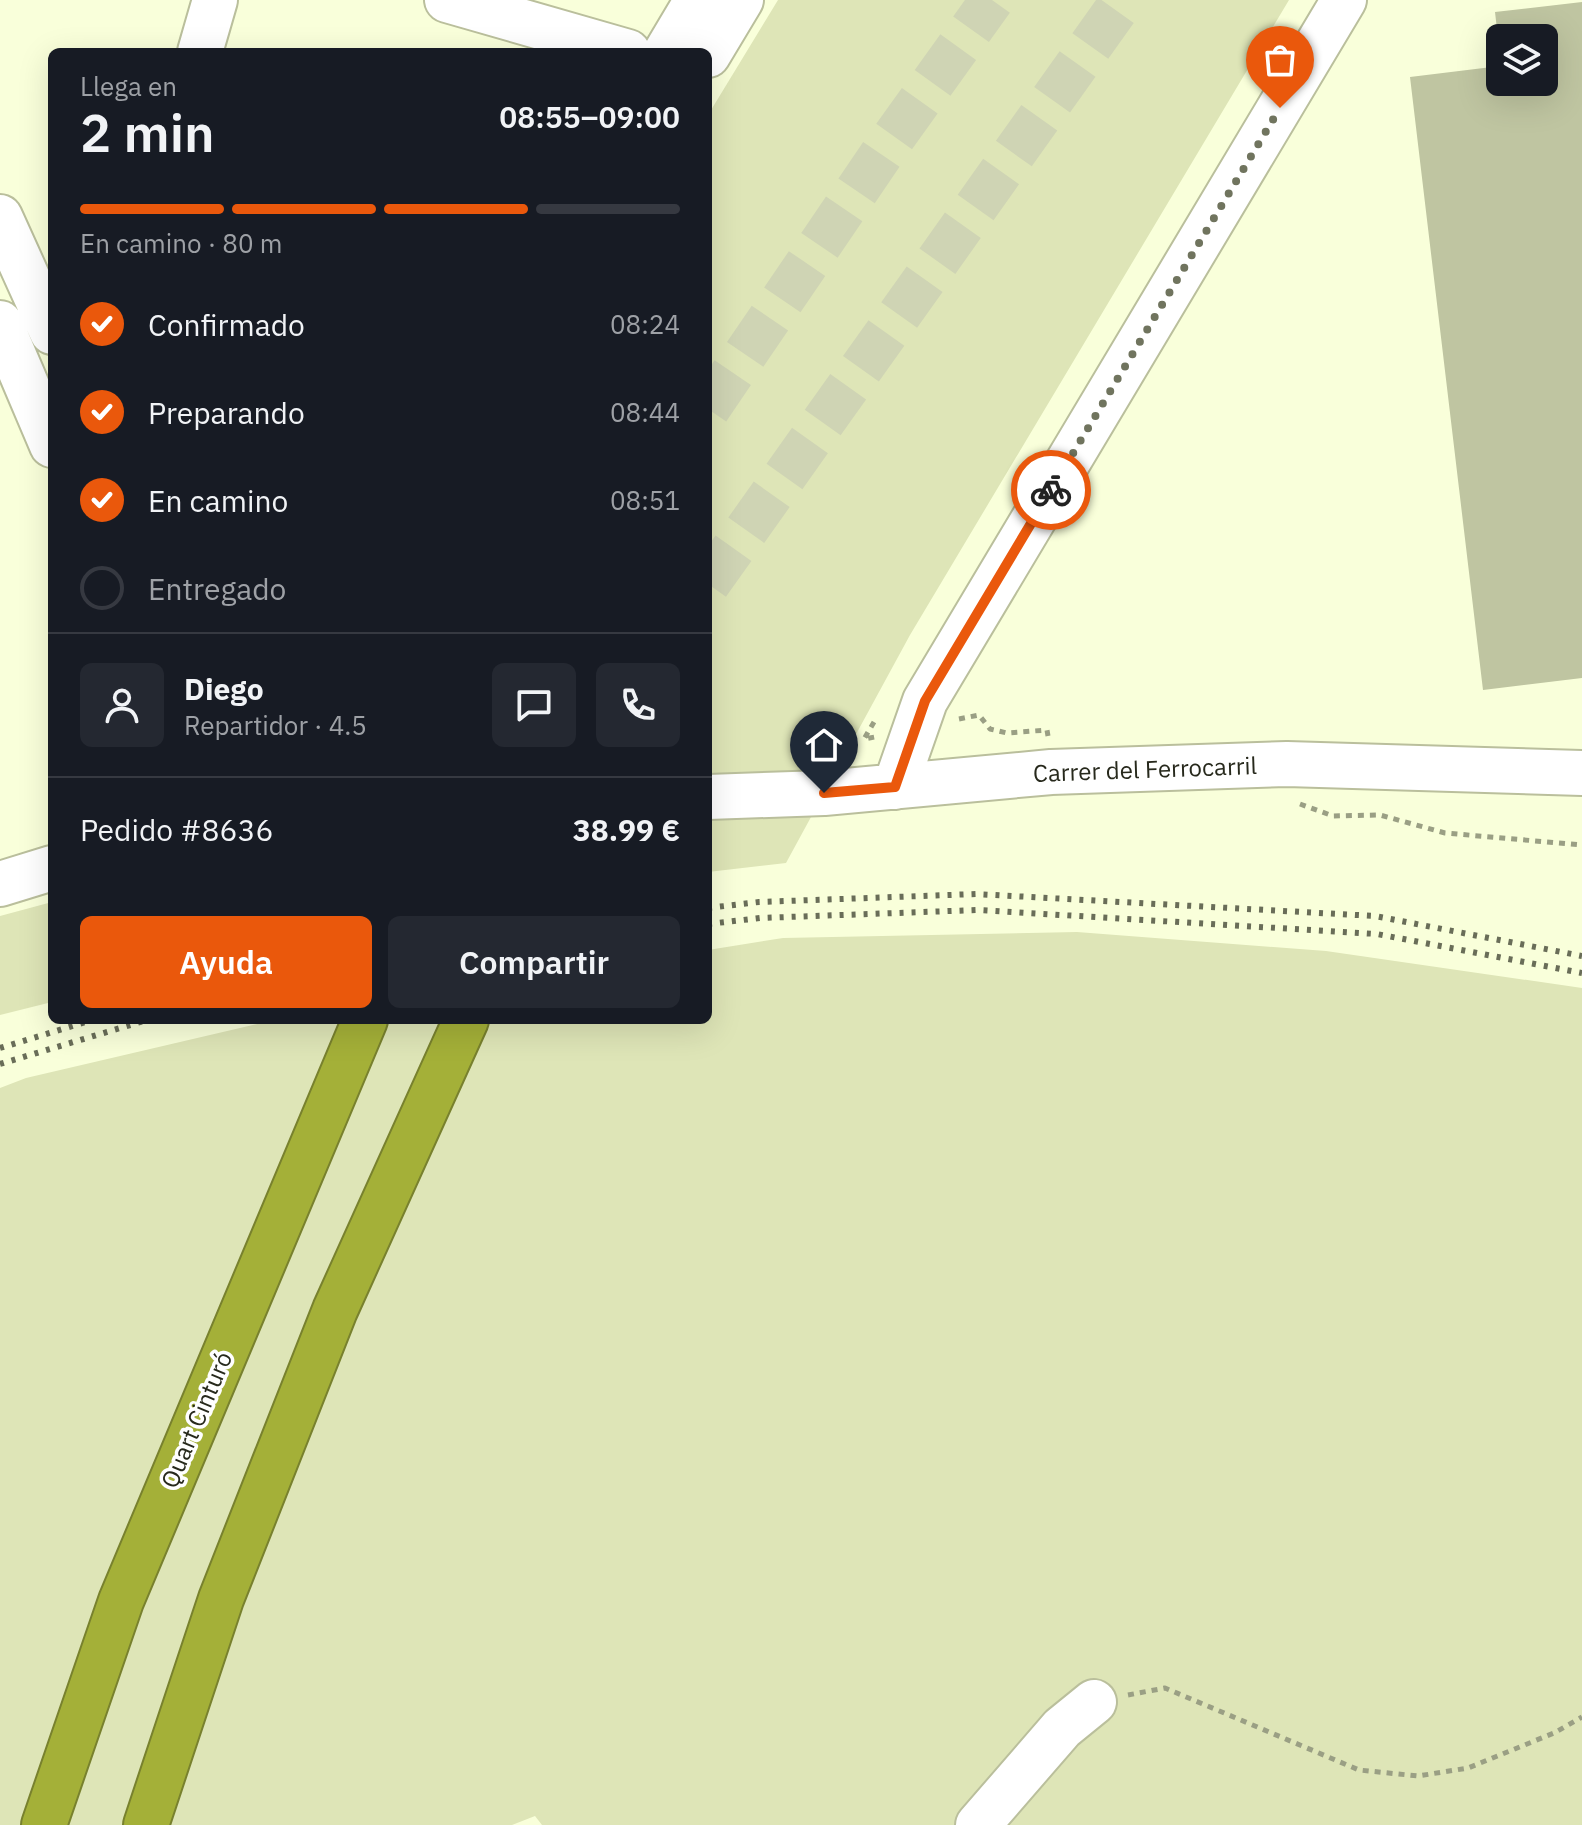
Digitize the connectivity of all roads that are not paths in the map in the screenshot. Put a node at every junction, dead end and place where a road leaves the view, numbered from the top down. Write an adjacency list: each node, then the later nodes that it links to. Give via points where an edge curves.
1 (215, 0): 7 (street)
2 (447, 0): 6 (street)
3 (697, 0): 9 (street)
4 (741, 0): 10 (street)
5 (1344, 0): 16 (street, via 925,701 898,720)
6 (575, 17): 8 (street)
7 (201, 48)
8 (622, 48)
9 (668, 48)
10 (712, 48)
11 (0, 217): 13 (street)
12 (0, 323): 14 (street)
13 (48, 323)
14 (48, 436)
15 (1582, 773): 16 (street, Carrer del Ferrocarril, via 1287,764 1051,772)
16 (895, 787): 17 (street, Carrer del Ferrocarril)
17 (724, 797)
18 (48, 869): 19 (street)
19 (0, 884)
20 (363, 1024): 23 (highway, Quart Cinturó, via 121,1601)
21 (464, 1024): 24 (highway, via 335,1310 221,1599)
22 (1094, 1702): 25 (street, via 1062,1728)
23 (44, 1825)
24 (146, 1825)
25 (978, 1825)

